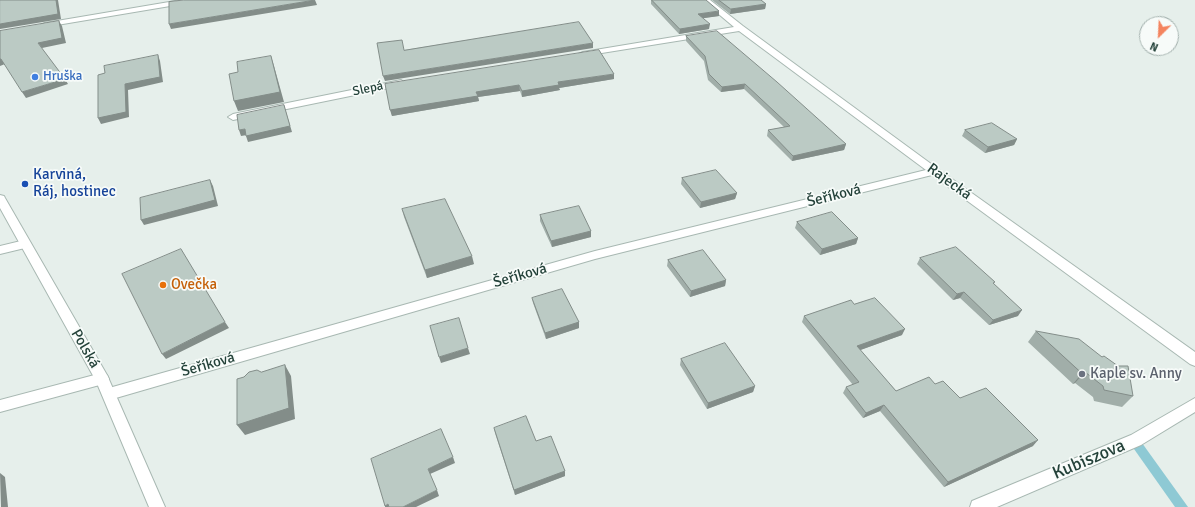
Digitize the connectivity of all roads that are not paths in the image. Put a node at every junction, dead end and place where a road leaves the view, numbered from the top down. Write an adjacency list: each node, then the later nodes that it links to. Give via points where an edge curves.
1 (194, 0): 3 (street)
2 (706, 0): 4 (street, Rajecká)
3 (38, 26)
4 (740, 28): 5 (street); 8 (street, Rajecká)
5 (577, 55)
6 (414, 81): 7 (street, Slepá)
7 (233, 118)
8 (934, 171): 12 (street, Rajecká); 14 (street, Šeříková, via 595,255)
9 (0, 198): 10 (street, Polská)
10 (26, 244): 11 (street); 13 (street, Polská)
11 (0, 250)
12 (1195, 360)
13 (102, 379): 14 (street, Polská); 16 (street)
14 (109, 394): 17 (street, Polská)
15 (1195, 404): 18 (street, Kubiszova, via 1136,440)
16 (0, 406)
17 (157, 507)
18 (978, 507)

